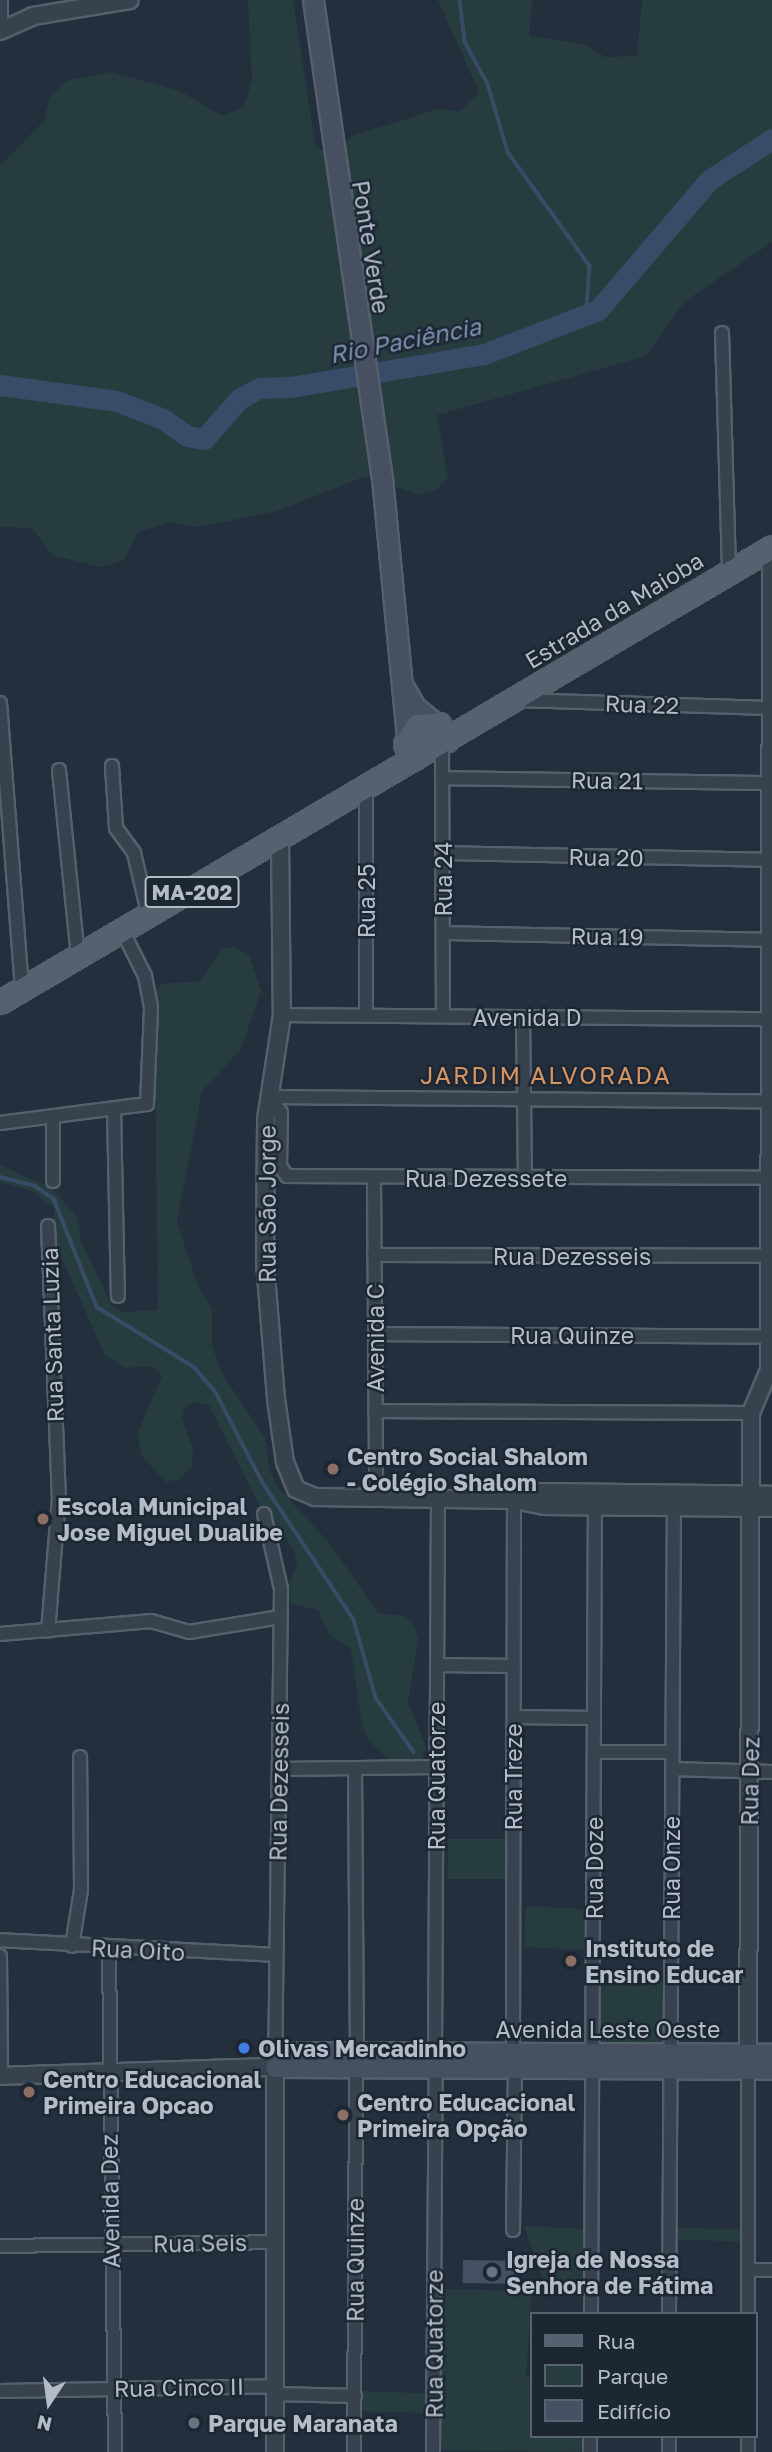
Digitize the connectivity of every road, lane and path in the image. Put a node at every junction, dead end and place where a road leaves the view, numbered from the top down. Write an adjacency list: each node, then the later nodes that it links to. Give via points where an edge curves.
1 (1, 0): 4 (street)
2 (130, 0): 4 (street, via 33,16)
3 (315, 0): 8 (main road, Ponte Verde, via 322,93 382,478)
4 (0, 30)
5 (722, 332): 7 (street)
6 (771, 547): 7 (main road, Estrada da Maioba / MA-202); 11 (street)
7 (729, 571): 9 (main road, Estrada da Maioba / MA-202)
8 (400, 679): 12 (main road, Ponte Verde, via 415,707); 13 (main road, Ponte Verde)
9 (513, 700): 11 (street, Rua 22); 12 (main road, Estrada da Maioba / MA-202, via 482,718)
10 (0, 703): 27 (street)
11 (771, 708): 16 (street)
12 (441, 732): 13 (main road, MA-202); 17 (street, Rua 24)
13 (409, 746): 18 (main road, MA-202)
14 (112, 766): 22 (street, via 116,828 134,853)
15 (59, 770): 26 (street)
16 (771, 776): 17 (street, Rua 21); 21 (street)
17 (443, 778): 20 (street, Rua 24)
18 (374, 783): 19 (main road, MA-202); 30 (street, Rua 25)
19 (280, 837): 22 (main road, MA-202); 29 (street, Rua São Jorge)
20 (443, 853): 21 (street, Rua 20); 24 (street, Rua 24)
21 (770, 860): 25 (street)
22 (149, 917): 23 (main road, MA-202)
23 (123, 932): 26 (main road, MA-202); 37 (street, via 145,976 151,1007 150,1096 144,1107)
24 (443, 933): 25 (street, Rua 19); 31 (street, Rua 24)
25 (770, 940): 33 (street)
26 (78, 958): 27 (main road, MA-202)
27 (22, 989): 28 (main road, MA-202)
28 (0, 1002)
29 (282, 1015): 30 (street, Avenida D); 34 (street, Rua São Jorge)
30 (366, 1016): 31 (street, Avenida D)
31 (443, 1016): 32 (street, Avenida D)
32 (523, 1017): 33 (street, Avenida D); 35 (street)
33 (771, 1018): 36 (street)
34 (271, 1097): 35 (street); 40 (street, Rua Dezessete, via 282,1120 282,1172); 53 (street, Rua São Jorge, via 265,1262 285,1462 301,1492)
35 (524, 1099): 36 (street); 41 (street)
36 (770, 1101): 42 (street)
37 (114, 1111): 38 (street); 47 (street)
38 (53, 1119): 39 (street); 43 (street)
39 (0, 1123)
40 (373, 1178): 41 (street, Rua Dezessete); 45 (street, Avenida C)
41 (524, 1178): 42 (street, Rua Dezessete)
42 (769, 1178): 46 (street)
43 (52, 1181)
44 (48, 1226): 62 (street, Rua Santa Luzia, via 58,1531)
45 (374, 1255): 46 (street, Rua Dezesseis); 48 (street, Avenida C)
46 (769, 1256): 49 (street)
47 (118, 1296)
48 (375, 1334): 49 (street, Rua Quinze); 50 (street, Avenida C)
49 (769, 1336): 51 (street, via 768,1378)
50 (375, 1411): 51 (street); 53 (street, Avenida C)
51 (751, 1413): 56 (street, Rua Dez)
52 (772, 1495): 56 (street)
53 (376, 1499): 54 (street)
54 (438, 1499): 55 (street); 64 (street, Rua Quatorze)
55 (514, 1500): 56 (street, via 542,1492); 57 (street); 65 (street, Rua Treze)
56 (753, 1501): 58 (street); 59 (street); 75 (street, Rua Dez)
57 (595, 1507): 58 (street); 67 (street, Rua Doze)
58 (674, 1507): 69 (street, Rua Onze)
59 (772, 1508)
60 (264, 1514): 61 (street, Rua Dezesseis, via 281,1590)
61 (281, 1617): 62 (street, via 189,1632 151,1621); 73 (street, Rua Dezesseis)
62 (48, 1631): 63 (street)
63 (0, 1634)
64 (437, 1665): 65 (street); 71 (street, Rua Quatorze)
65 (514, 1666): 66 (street, Rua Treze)
66 (514, 1717): 67 (street); 86 (street, Rua Treze)
67 (594, 1718): 68 (street, Rua Doze)
68 (594, 1752): 69 (street); 87 (street, Rua Doze)
69 (672, 1752): 74 (street, Rua Onze)
70 (80, 1757): 78 (street, via 80,1890)
71 (436, 1767): 72 (street); 85 (street, Rua Quatorze)
72 (355, 1768): 73 (street); 84 (street, Rua Quinze)
73 (279, 1769): 80 (street, Rua Dezesseis)
74 (672, 1769): 75 (street); 88 (street, Rua Onze)
75 (750, 1772): 76 (street); 89 (street, Rua Dez)
76 (772, 1772)
77 (0, 1940): 78 (street, Rua Oito)
78 (72, 1946): 79 (street, Rua Oito)
79 (110, 1950): 80 (street, Rua Oito); 91 (street, Avenida Dez)
80 (276, 1955): 83 (street, Rua Dezesseis)
81 (0, 1956): 92 (street)
82 (772, 2054): 89 (main road, Avenida Leste Oeste)
83 (275, 2060): 84 (main road, Avenida Leste Oeste); 91 (street); 94 (street)
84 (356, 2060): 85 (main road, Avenida Leste Oeste); 105 (street, Rua Quinze)
85 (435, 2060): 86 (main road, Avenida Leste Oeste); 109 (street, Rua Quatorze)
86 (514, 2061): 87 (main road, Avenida Leste Oeste); 93 (street, Rua Treze)
87 (593, 2061): 88 (main road, Avenida Leste Oeste); 99 (street, Rua Doze)
88 (669, 2061): 89 (main road, Avenida Leste Oeste); 100 (street, Rua Onze)
89 (748, 2062): 90 (main road, Avenida Leste Oeste); 97 (street, Rua Dez)
90 (772, 2069)
91 (108, 2074): 92 (street); 95 (street, Avenida Dez)
92 (1, 2076)
93 (513, 2230)
94 (275, 2242): 95 (street, Rua Seis); 103 (street)
95 (111, 2245): 96 (street, Rua Seis); 102 (street, Avenida Dez)
96 (0, 2246)
97 (748, 2270): 98 (street); 101 (street, Rua Dez)
98 (772, 2270)
99 (591, 2312)
100 (669, 2312)
101 (748, 2312)
102 (114, 2389): 103 (street, Rua Cinco II); 104 (street, Rua Cinco II); 106 (street, Avenida Dez)
103 (275, 2390): 105 (street, Rua Cinco II); 107 (street)
104 (0, 2391)
105 (355, 2396): 108 (street, Rua Quinze)
106 (115, 2452)
107 (275, 2452)
108 (354, 2452)
109 (433, 2452)

